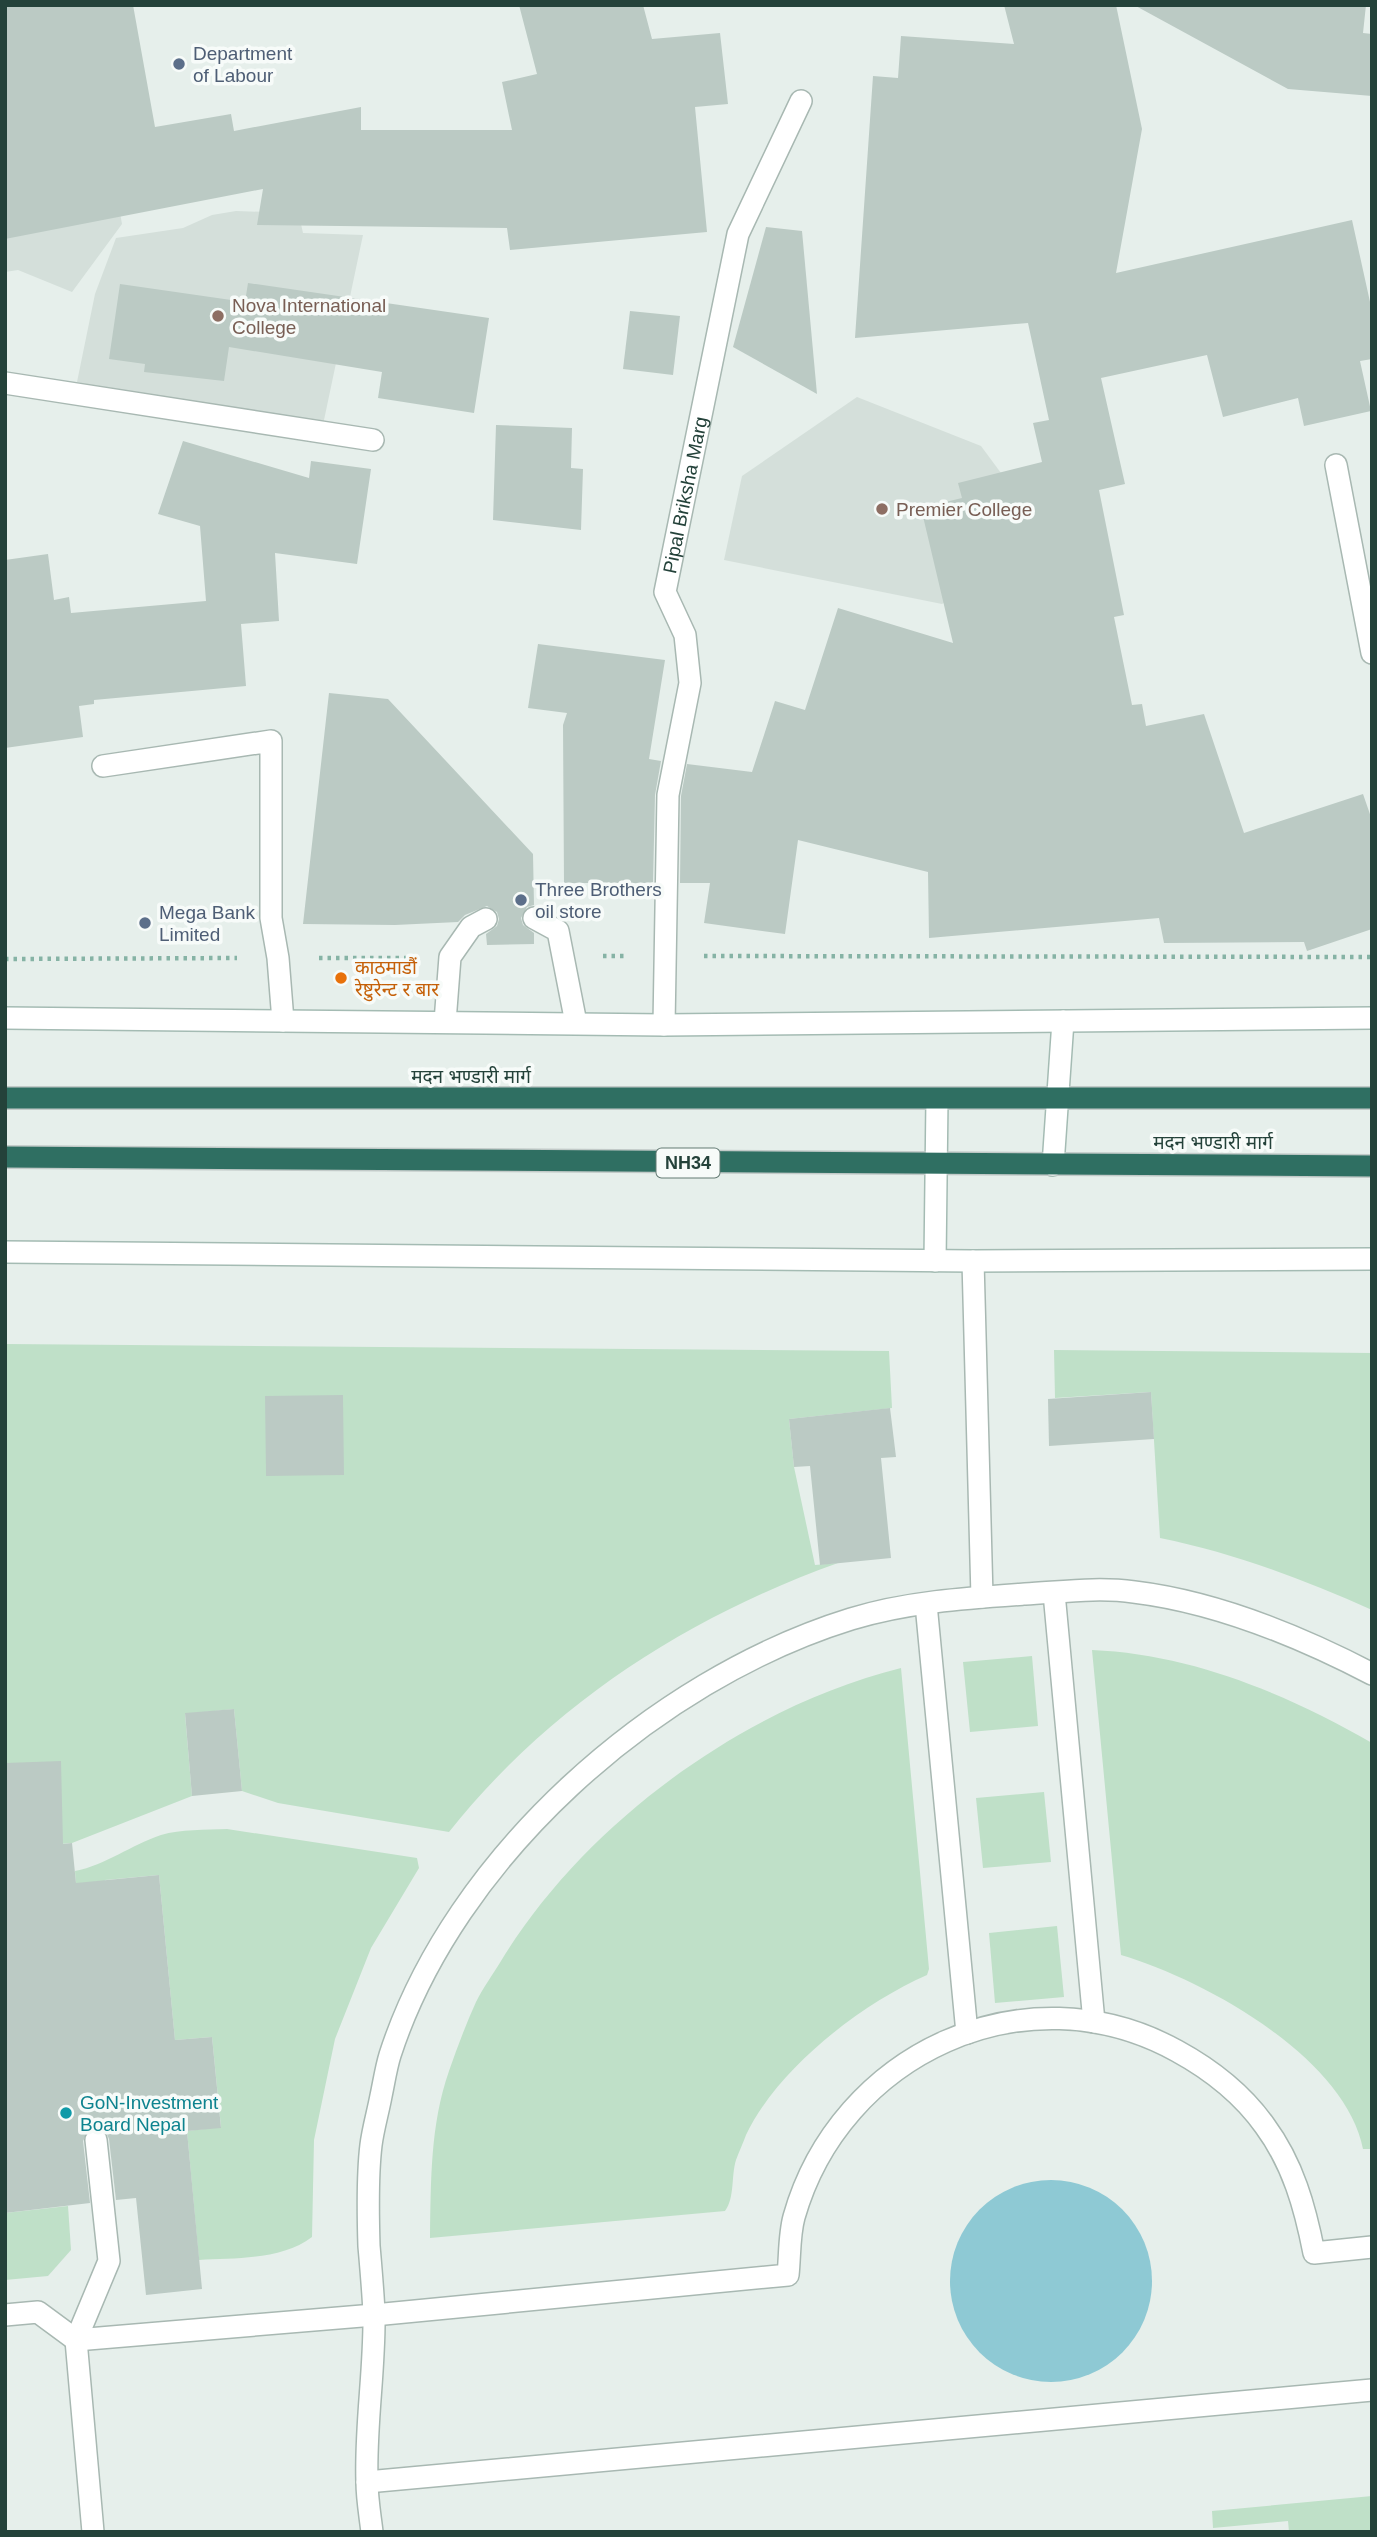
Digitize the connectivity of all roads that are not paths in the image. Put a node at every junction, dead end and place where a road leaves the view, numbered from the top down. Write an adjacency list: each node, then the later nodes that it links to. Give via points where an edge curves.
1 (801, 101): 15 (street, Pipal Briksha Marg, via 738,234 665,593 685,635 690,683 668,795)
2 (5, 383): 3 (street)
3 (373, 440)
4 (1336, 465): 5 (street)
5 (1372, 653)
6 (103, 766): 11 (street, via 271,741 271,918)
7 (534, 918): 14 (street, via 558,931)
8 (486, 919): 13 (street, via 471,927 450,957)
9 (5, 1018): 11 (street)
10 (1372, 1018): 12 (street)
11 (283, 1021): 13 (street)
12 (1063, 1021): 15 (street); 19 (street)
13 (445, 1023): 14 (street)
14 (576, 1023): 15 (street)
15 (664, 1025)
16 (5, 1098): 18 (highway, मदन भण्डारी मार्ग)
17 (1372, 1098): 19 (highway, मदन भण्डारी मार्ग)
18 (937, 1099): 19 (highway, मदन भण्डारी मार्ग); 21 (street)
19 (1057, 1099): 22 (street)
20 (5, 1157): 21 (highway, मदन भण्डारी मार्ग / NH34)
21 (936, 1164): 22 (highway, मदन भण्डारी मार्ग / NH34); 26 (street)
22 (1053, 1165): 23 (highway, मदन भण्डारी मार्ग / NH34)
23 (1372, 1166)
24 (5, 1252): 26 (street)
25 (1372, 1259): 27 (street)
26 (935, 1261): 27 (street)
27 (973, 1261): 29 (street)
28 (1054, 1592): 29 (street); 31 (street, via 1133,1591 1183,1601 1302,1641); 32 (street)
29 (982, 1597): 30 (street)
30 (926, 1604): 33 (street); 37 (street, via 852,1618 805,1635 695,1692 576,1780 519,1836 467,1901 423,1974 390,2056 371,2146)
31 (1372, 1674)
32 (1094, 2022): 33 (street, via 1022,2020); 35 (street, via 1157,2040 1198,2062 1234,2091 1265,2125 1289,2164 1305,2207 1314,2253)
33 (967, 2033): 37 (street, via 894,2069 859,2101 831,2136 808,2176 793,2220 788,2275)
34 (96, 2140): 38 (street, via 109,2261)
35 (1372, 2247)
36 (5, 2315): 38 (street, via 38,2312)
37 (374, 2315): 38 (street); 40 (street)
38 (76, 2340): 41 (street)
39 (1372, 2390): 40 (street)
40 (367, 2482): 42 (street)
41 (93, 2532)
42 (372, 2532)

